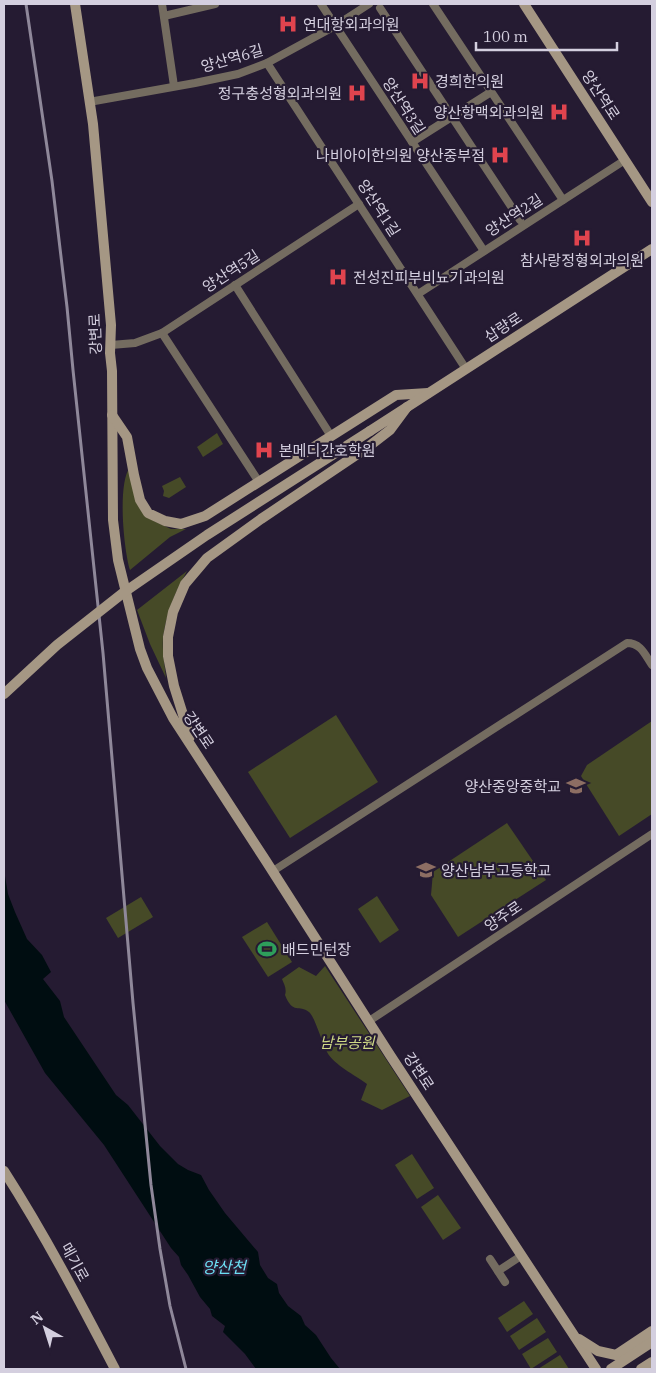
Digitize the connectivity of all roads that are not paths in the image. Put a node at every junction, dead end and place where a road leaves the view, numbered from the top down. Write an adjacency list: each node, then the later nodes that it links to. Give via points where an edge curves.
1 (75, 4): 14 (street, 강변로)
2 (162, 4): 9 (street)
3 (215, 4): 9 (street)
4 (321, 4): 10 (street, 양산역3길)
5 (369, 4): 10 (street, 양산역6길)
6 (433, 4): 13 (street)
7 (524, 4): 17 (street, 양산역로)
8 (380, 8): 15 (street)
9 (164, 16): 12 (street)
10 (335, 26): 11 (street, 양산역6길); 16 (street, 양산역3길)
11 (268, 63): 12 (street, 양산역6길, via 238,74); 20 (street, 양산역1길)
12 (174, 86): 14 (street, 양산역6길)
13 (491, 92): 15 (street); 18 (street)
14 (89, 102): 27 (street, 강변로)
15 (452, 117): 16 (street); 21 (street)
16 (412, 142): 23 (street, 양산역3길)
17 (625, 160): 18 (street, 양산역2길); 19 (street, 양산역로)
18 (563, 200): 23 (street, 양산역2길)
19 (652, 202)
20 (359, 204): 24 (street, 양산역5길); 25 (street, 양산역1길)
21 (520, 220)
22 (652, 249): 28 (street, 삽량로)
23 (484, 251): 25 (street, 양산역2길)
24 (235, 285): 26 (street, 양산역5길); 32 (street)
25 (418, 294): 28 (street, 양산역1길)
26 (162, 333): 27 (street, 양산역5길, via 135,343); 33 (street)
27 (110, 345): 31 (street, 강변로)
28 (466, 369): 29 (street, 삽량로)
29 (428, 393): 30 (street, 삽량로); 32 (street, via 396,395)
30 (407, 407): 35 (street, 삽량로, bridge, via 123,593 57,645); 36 (street, via 390,430 207,558 185,584 173,612 168,656)
31 (112, 414): 33 (street, via 127,437 140,500 148,512 164,521 181,524 205,516); 36 (street, 강변로, via 113,520 127,598 147,668 173,718)
32 (331, 436): 33 (street)
33 (259, 482)
34 (652, 665): 38 (street, via 639,646 628,643)
35 (4, 694)
36 (193, 747): 38 (street, 강변로)
37 (652, 834): 39 (street, 양주로)
38 (273, 871): 39 (street, 강변로)
39 (369, 1021): 41 (street, 강변로)
40 (4, 1172): 49 (street, 메기로, via 45,1238)
41 (521, 1256): 43 (street); 46 (street, 강변로)
42 (490, 1259): 43 (street)
43 (498, 1271): 44 (street)
44 (505, 1282)
45 (652, 1331): 46 (street, via 616,1354 598,1351)
46 (574, 1336): 50 (street, 강변로)
47 (652, 1342): 51 (street)
48 (652, 1362): 52 (street)
49 (115, 1369)
50 (596, 1369)
51 (611, 1369)
52 (641, 1369)

